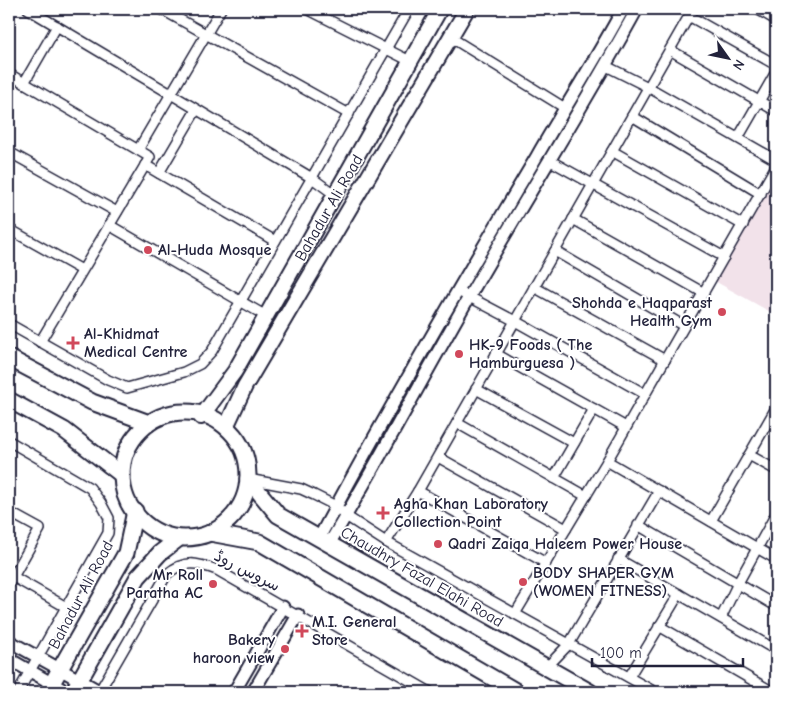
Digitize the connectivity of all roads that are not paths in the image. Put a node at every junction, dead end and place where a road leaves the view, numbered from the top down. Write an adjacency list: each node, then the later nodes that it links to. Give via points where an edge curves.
1 (28, 9): 13 (street)
2 (161, 9): 14 (street)
3 (221, 9): 14 (street)
4 (307, 9): 16 (street)
5 (409, 9): 16 (street)
6 (440, 9): 18 (main road, Bahadur Ali Road)
7 (467, 9): 15 (main road, Bahadur Ali Road)
8 (623, 9): 27 (street)
9 (637, 9): 20 (street)
10 (757, 9): 12 (street)
11 (691, 12): 17 (street); 19 (street)
12 (776, 20)
13 (57, 26): 23 (street); 25 (street)
14 (206, 33): 25 (street); 30 (street)
15 (450, 37): 27 (street); 76 (main road, Bahadur Ali Road, via 245,386)
16 (386, 49): 18 (street); 30 (street)
17 (670, 50): 24 (street); 26 (street)
18 (410, 61): 43 (main road, Bahadur Ali Road)
19 (776, 65)
20 (606, 66): 24 (street); 36 (street)
21 (776, 72): 26 (street)
22 (10, 79): 23 (street)
23 (24, 83): 33 (street)
24 (648, 87): 31 (street); 32 (street)
25 (170, 95): 28 (street); 33 (street)
26 (759, 101): 29 (street); 32 (street)
27 (565, 108): 55 (street)
28 (196, 110): 40 (street); 41 (street)
29 (776, 111)
30 (349, 114): 41 (street)
31 (632, 116): 34 (street); 44 (street)
32 (738, 138): 37 (street)
33 (138, 150): 38 (street, via 150,157)
34 (612, 151): 42 (street); 48 (street)
35 (9, 152): 45 (street)
36 (549, 160): 42 (street); 57 (street)
37 (776, 160)
38 (145, 165): 40 (street); 45 (street)
39 (776, 166): 44 (street)
40 (159, 173): 50 (street)
41 (312, 178): 43 (street); 50 (street)
42 (593, 185): 46 (street); 52 (street)
43 (334, 194): 59 (main road, Bahadur Ali Road)
44 (761, 194): 48 (street)
45 (117, 212): 47 (street)
46 (573, 219): 51 (street); 56 (street)
47 (109, 225): 53 (street); 58 (street)
48 (743, 225): 52 (street)
49 (9, 229): 53 (street)
50 (275, 241): 58 (street)
51 (555, 251): 54 (street); 62 (street)
52 (724, 257): 56 (street)
53 (82, 270): 63 (street)
54 (534, 287): 60 (street); 66 (street)
55 (458, 291): 57 (street); 90 (street)
56 (704, 293): 62 (street)
57 (469, 297): 60 (street); 94 (street)
58 (240, 300): 59 (street); 63 (street, via 212,352 200,364 184,372 127,388)
59 (266, 316): 72 (main road, Bahadur Ali Road, via 235,371)
60 (515, 321): 64 (street); 68 (street)
61 (9, 324): 63 (street)
62 (684, 326): 66 (street)
63 (40, 342)
64 (496, 354): 67 (street); 71 (street)
65 (9, 358): 74 (main road, via 92,402)
66 (665, 360): 68 (street)
67 (476, 389): 73 (street); 79 (street)
68 (646, 394): 77 (street)
69 (9, 400): 84 (main road, via 64,430)
70 (776, 408): 75 (street)
71 (594, 409): 77 (street); 79 (street)
72 (201, 417): 74 (main road, via 178,412); 76 (main road, via 211,418)
73 (457, 422): 81 (street); 85 (street)
74 (149, 423): 84 (main road, via 129,446)
75 (773, 423): 80 (street)
76 (226, 427): 86 (main road, via 246,460)
77 (626, 427): 82 (street)
78 (9, 441): 110 (street, via 90,488 109,518 108,533)
79 (574, 443): 85 (street)
80 (749, 454): 83 (street); 95 (street)
81 (438, 457): 87 (street); 97 (street)
82 (607, 460): 88 (street); 89 (street)
83 (776, 470)
84 (122, 475): 91 (main road, via 124,493)
85 (554, 478): 89 (street)
86 (248, 479): 90 (street, via 301,489); 98 (main road, via 236,511 225,524); 100 (main road, Chaudhry Fazal Elahi Road, via 278,515)
87 (418, 491): 101 (street); 105 (street)
88 (659, 491): 95 (street); 96 (street)
89 (586, 496): 97 (street)
90 (336, 506): 94 (street); 100 (street)
91 (135, 511): 99 (main road, via 143,523); 122 (main road, Bahadur Ali Road, via 126,553)
92 (9, 512): 106 (street, via 40,529)
93 (776, 514): 102 (street)
94 (346, 516): 100 (street); 101 (street)
95 (711, 521): 102 (street)
96 (638, 526): 103 (street); 107 (street)
97 (566, 530): 105 (street)
98 (210, 532): 99 (main road); 133 (main road, via 258,542)
99 (178, 539): 125 (main road, via 138,577)
100 (324, 541): 121 (main road, Chaudhry Fazal Elahi Road)
101 (386, 542): 112 (street)
102 (757, 547): 104 (street); 107 (street)
103 (618, 559): 108 (street); 117 (street)
104 (776, 559)
105 (546, 564): 112 (street)
106 (10, 579): 110 (street)
107 (738, 583): 109 (street); 114 (street)
108 (679, 594): 114 (street); 115 (street)
109 (776, 606)
110 (66, 607): 119 (street)
111 (283, 607): 113 (street, سروس روڈ); 129 (street, سروس روڈ, via 217,570 201,564 177,566 159,586); 130 (street)
112 (515, 614): 117 (street)
113 (298, 615): 131 (street); 132 (street, سروس روڈ)
114 (721, 618): 118 (street)
115 (659, 626): 124 (street); 136 (street)
116 (9, 642): 119 (street)
117 (569, 644): 121 (street); 124 (street)
118 (776, 650)
119 (37, 657): 122 (street); 123 (street)
120 (9, 659): 123 (street)
121 (546, 668): 134 (main road, Chaudhry Fazal Elahi Road)
122 (60, 670): 125 (street); 126 (main road, Bahadur Ali Road)
123 (30, 671): 126 (street); 127 (street)
124 (629, 677): 135 (street)
125 (76, 686): 129 (street)
126 (49, 688): 128 (street)
127 (18, 692)
128 (67, 692)
129 (100, 692)
130 (234, 692)
131 (253, 692)
132 (430, 692)
133 (517, 692)
134 (590, 692)
135 (655, 692)
136 (773, 692)

